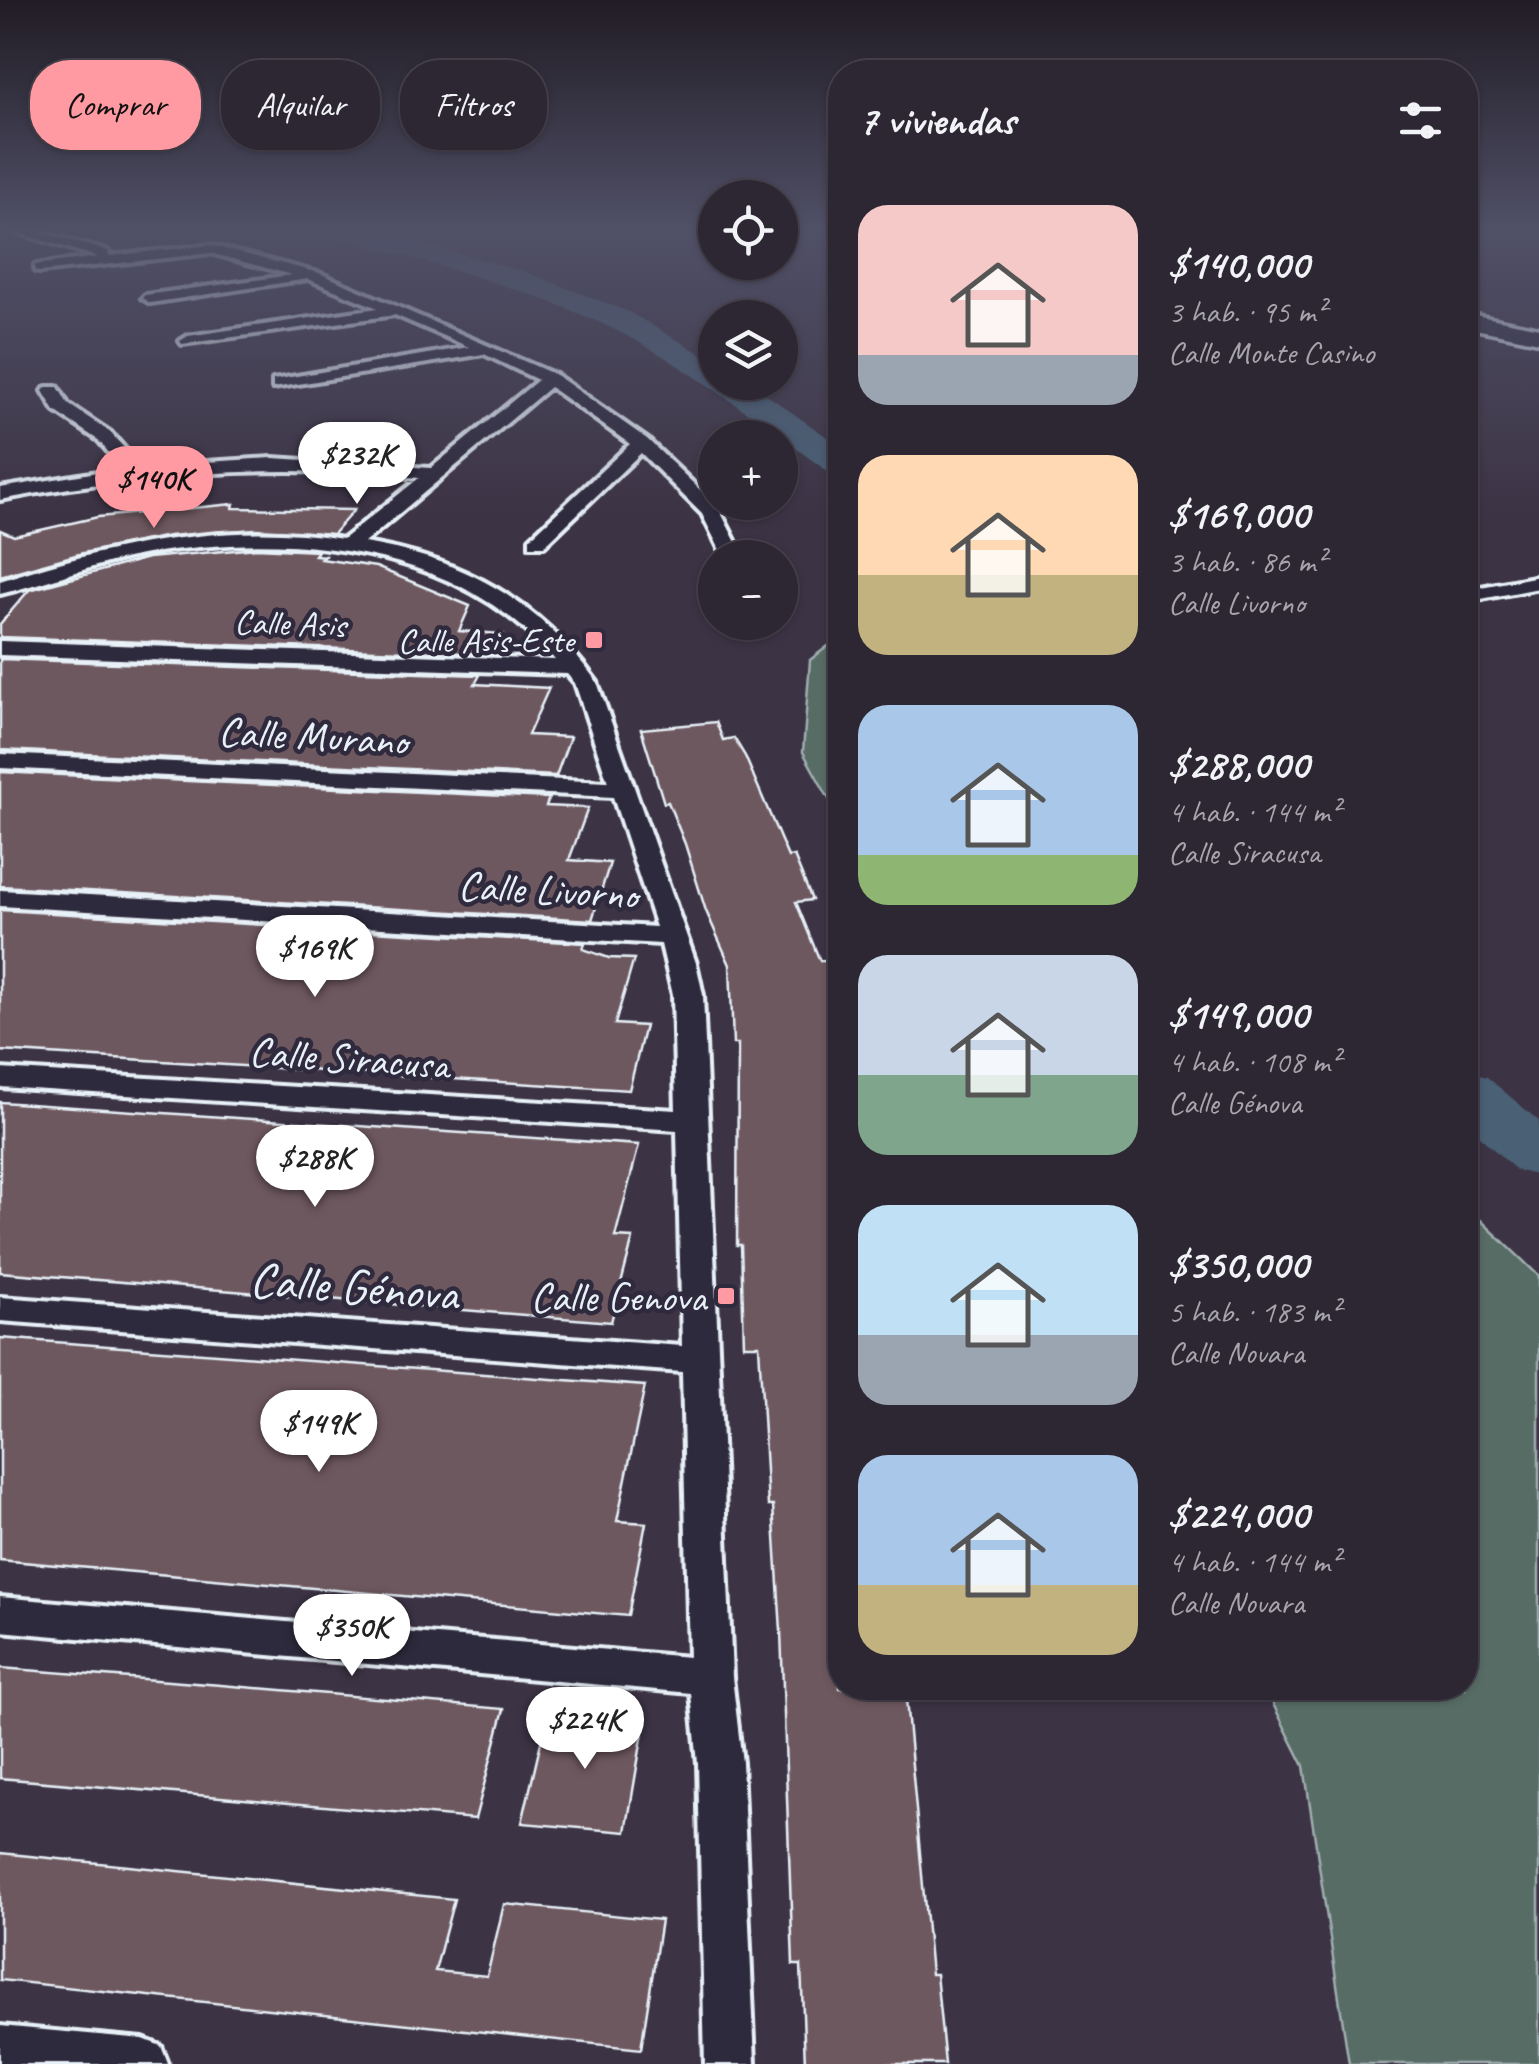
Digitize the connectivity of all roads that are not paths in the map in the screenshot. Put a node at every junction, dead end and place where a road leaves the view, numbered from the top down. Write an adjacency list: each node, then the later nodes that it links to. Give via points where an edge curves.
1 (283, 327): 5 (street)
2 (435, 327): 6 (street)
3 (1501, 327): 4 (main road)
4 (1539, 335)
5 (188, 341)
6 (486, 349): 7 (street); 8 (street)
7 (550, 379): 10 (street); 12 (street)
8 (280, 384)
9 (52, 391): 11 (street, via 61,407 104,436)
10 (641, 443): 14 (street, via 712,511); 15 (street)
11 (134, 471): 12 (street, via 308,464); 13 (street)
12 (437, 474): 16 (street)
13 (0, 494)
14 (726, 540)
15 (538, 542)
16 (349, 545): 18 (street, via 179,543 65,565); 21 (street, via 407,558 475,586 528,617)
17 (1539, 582): 19 (street)
18 (0, 588)
19 (1478, 594)
20 (0, 648): 21 (street, Calle Asis)
21 (577, 668): 23 (street)
22 (0, 761): 23 (street, Calle Murano)
23 (623, 790): 25 (street)
24 (0, 898): 25 (street, Calle Livorno)
25 (672, 936): 27 (street, via 688,995)
26 (0, 1078): 27 (street, Calle Siracusa)
27 (693, 1121): 29 (street)
28 (0, 1309): 29 (street, Calle Génova)
29 (701, 1360): 31 (street)
30 (0, 1614): 31 (street)
31 (711, 1677): 34 (street)
32 (0, 2052): 33 (street)
33 (143, 2064)
34 (730, 2064)

